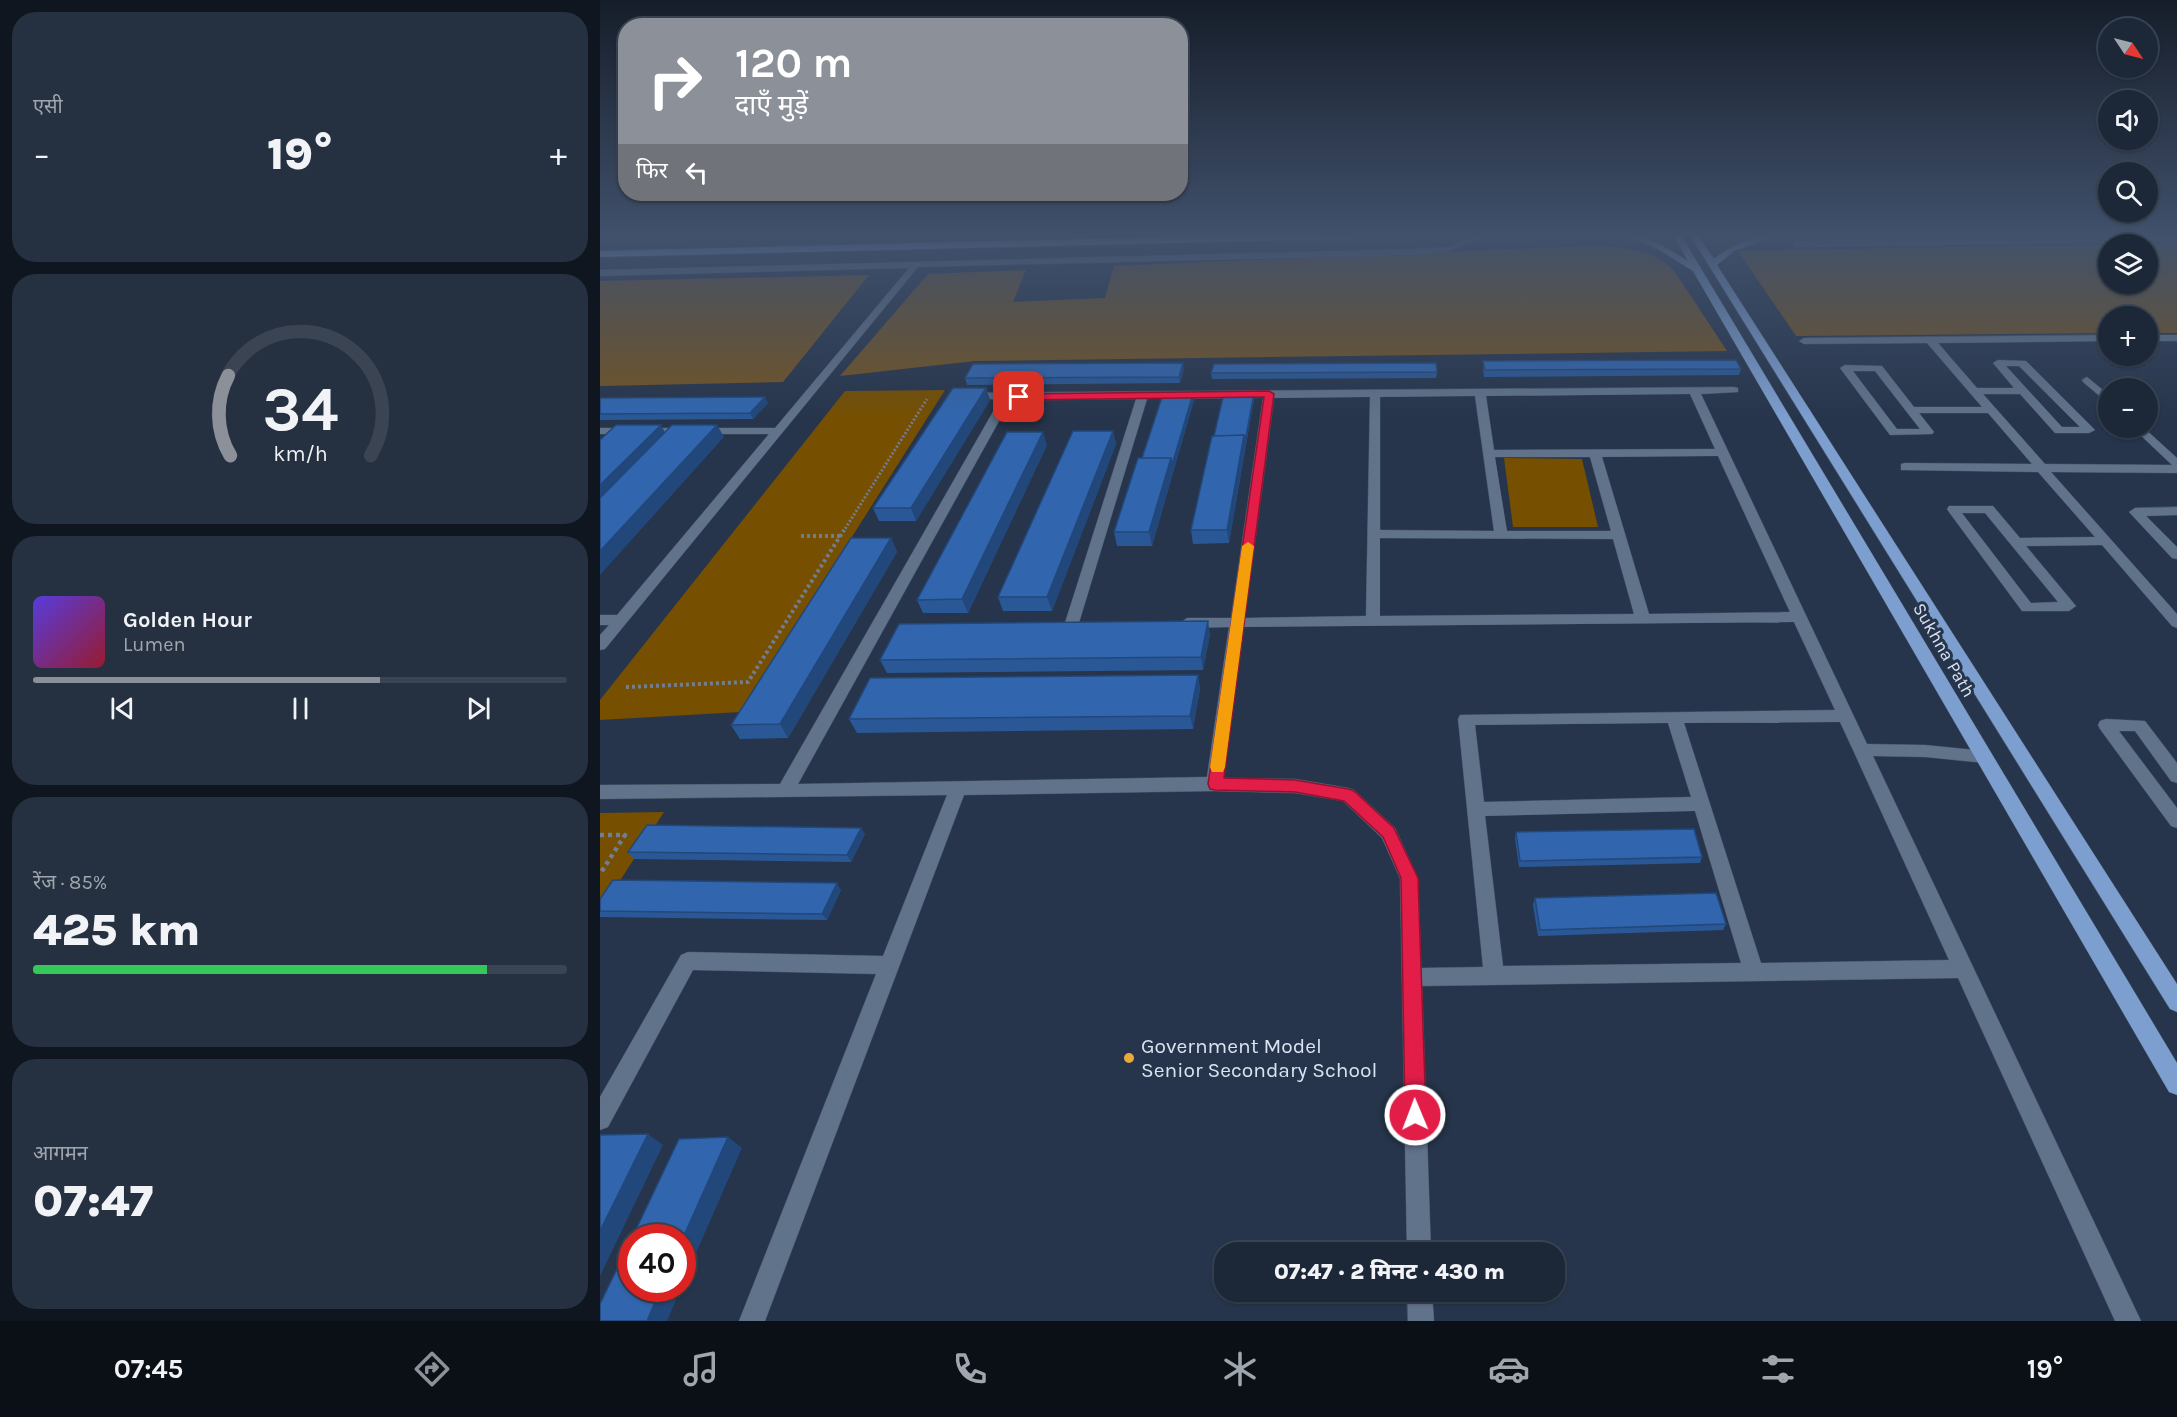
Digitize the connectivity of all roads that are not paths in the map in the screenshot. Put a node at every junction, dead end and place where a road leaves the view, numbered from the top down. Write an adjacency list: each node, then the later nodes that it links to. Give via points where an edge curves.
1 (890, 297): 24 (street)
2 (1722, 297): 54 (main road, Sukhna Path)
3 (1724, 297): 68 (main road, Sukhna Path)
4 (2098, 338): 7 (street)
5 (2158, 338): 6 (street)
6 (2177, 338)
7 (1929, 339): 8 (street); 14 (street)
8 (1804, 341)
9 (2087, 380): 12 (street)
10 (1734, 390): 13 (street)
11 (2049, 390): 15 (street); 15 (street, via 2022,363 1998,363); 15 (street, via 2090,430 2059,430)
12 (2098, 390)
13 (1694, 391): 16 (street); 27 (street)
14 (1974, 391): 15 (street); 23 (street)
15 (2021, 391)
16 (1480, 393): 18 (street); 29 (street)
17 (1269, 394): 18 (street); 21 (street); 45 (street)
18 (1375, 394): 35 (street)
19 (965, 395): 20 (street)
20 (1019, 397): 21 (street); 58 (street, via 1000,410 882,629)
21 (1142, 397): 49 (street)
22 (1910, 410): 22 (street, via 1878,368 1845,368 1894,433 1928,432); 23 (street)
23 (1991, 410): 32 (street)
24 (778, 431): 25 (street); 44 (street)
25 (601, 432)
26 (2149, 438): 30 (street)
27 (1722, 452): 28 (street); 41 (street)
28 (1595, 453): 29 (street); 37 (street)
29 (1489, 454): 36 (street)
30 (2177, 464)
31 (1905, 467): 32 (street)
32 (2042, 469): 33 (street); 38 (street)
33 (2177, 469)
34 (2177, 511): 40 (street, via 2135,512)
35 (1374, 534): 36 (street); 46 (street)
36 (1501, 534): 37 (street)
37 (1619, 535): 42 (street)
38 (2105, 541): 39 (street); 48 (street)
39 (2016, 542): 39 (street, via 1989,509 1953,509 2027,608 2069,606)
40 (2177, 555)
41 (1799, 617): 42 (street); 51 (street)
42 (1643, 619): 46 (street)
43 (600, 620): 44 (street)
44 (621, 620): 50 (street)
45 (1238, 622): 46 (street); 47 (street); 56 (street)
46 (1373, 622)
47 (1178, 623)
48 (2177, 623)
49 (1071, 626)
50 (600, 645)
51 (1845, 716): 52 (street); 53 (street)
52 (1674, 717): 60 (street); 61 (street, via 1466,719)
53 (1861, 750): 54 (street, via 1925,751); 64 (street)
54 (1985, 758): 69 (main road, Sukhna Path)
55 (2177, 776): 62 (street, via 2139,725 2106,725)
56 (1215, 784): 57 (street); 67 (street, via 1295,786 1348,795 1389,833 1409,878)
57 (958, 788): 58 (street); 63 (street)
58 (785, 791): 59 (street)
59 (600, 792)
60 (1701, 804): 61 (street); 65 (street)
61 (1476, 809): 66 (street)
62 (2177, 820)
63 (890, 965): 70 (street, via 688,961); 73 (street)
64 (1963, 969): 65 (street); 75 (street)
65 (1754, 972): 66 (street)
66 (1494, 976): 67 (street)
67 (1412, 977): 71 (street)
68 (2177, 1002)
69 (2177, 1084)
70 (600, 1119)
71 (1419, 1242)
72 (1420, 1302): 74 (street)
73 (752, 1321)
74 (1421, 1321)
75 (2128, 1321)

